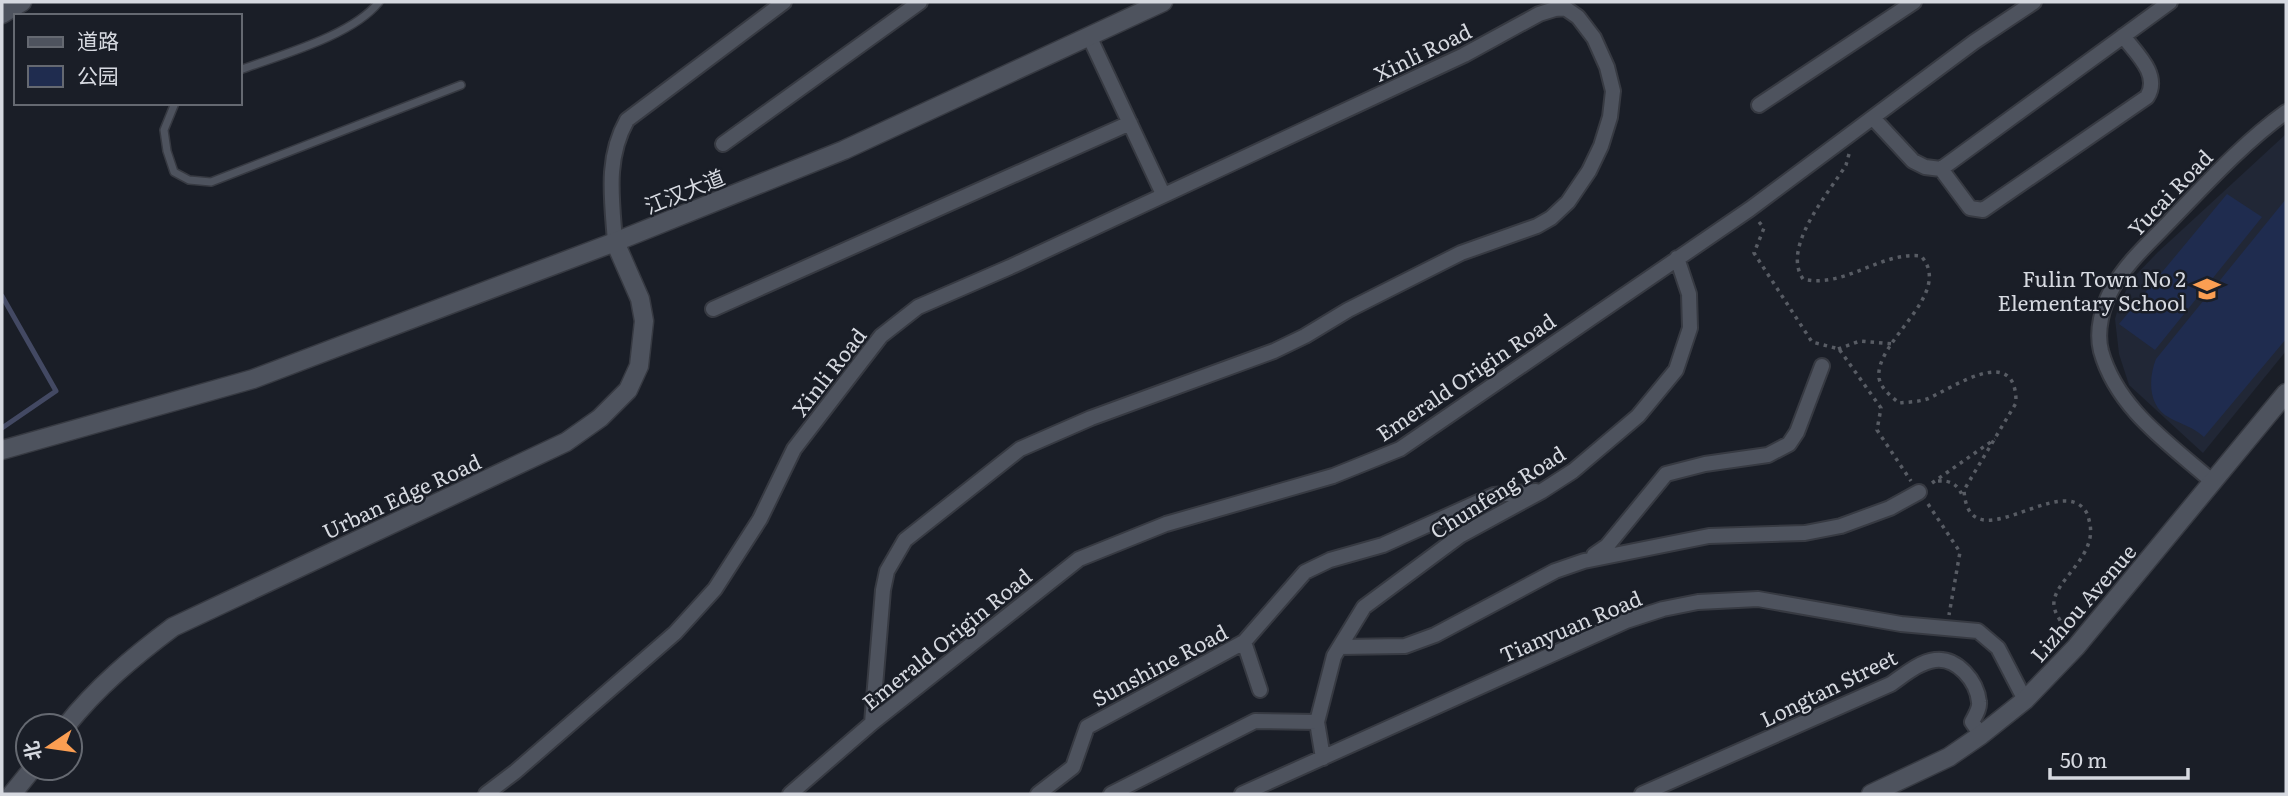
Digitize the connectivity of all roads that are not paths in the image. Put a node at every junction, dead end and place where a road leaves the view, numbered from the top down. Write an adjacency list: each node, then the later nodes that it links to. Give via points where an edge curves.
1 (22, 2): 10 (main road)
2 (379, 2): 13 (lane, via 330,37)
3 (784, 2): 23 (street, via 627,120 617,138 611,175)
4 (920, 2): 20 (street)
5 (1163, 2): 11 (main road, 江汉大道)
6 (1914, 2): 15 (street)
7 (2034, 2): 18 (street, Emerald Origin Road)
8 (2170, 2): 12 (street)
9 (1565, 5): 22 (street, Xinli Road); 39 (street, Xinli Road, via 1594,38 1613,91 1601,146 1567,202 1537,226 1461,253 1284,346 1037,440 1006,459 905,540 887,571)
10 (2, 14)
11 (1089, 36): 19 (street); 23 (main road, 江汉大道, via 844,150)
12 (2123, 36): 21 (street); 21 (street, via 2151,75 2147,97 1983,209 1970,208)
13 (242, 69)
14 (461, 85): 16 (lane, via 211,182 189,180 174,172 164,131)
15 (1759, 104)
16 (174, 105)
17 (2286, 112): 29 (street, Yucai Road, via 2229,161 2141,251 2111,290 2099,327 2107,368 2127,403)
18 (1873, 118): 21 (street, via 1913,162); 24 (street, Emerald Origin Road)
19 (1129, 123): 22 (street); 25 (street)
20 (723, 144)
21 (1941, 169)
22 (1163, 194): 43 (street, Xinli Road, via 918,307 881,336 794,449 760,519 715,589 675,633)
23 (615, 242): 28 (main road, 江汉大道, via 253,379); 37 (main road, Urban Edge Road, via 640,299 644,321 639,366 628,390 600,418 566,442 173,627 127,662)
24 (1677, 258): 30 (street, Chunfeng Road, via 1689,294 1690,328 1676,370 1638,415 1573,471); 39 (street, Emerald Origin Road, via 1400,449 1333,477 1166,524 1079,559)
25 (713, 309)
26 (1822, 366): 32 (street, via 1789,444 1768,455 1666,474 1607,546)
27 (2286, 393): 29 (main road, Lizhou Avenue)
28 (2, 450)
29 (2213, 482): 36 (main road, Lizhou Avenue, via 2077,647)
30 (1542, 491): 33 (street, Sunshine Road, via 1494,495 1383,545 1305,572); 34 (street, Chunfeng Road, via 1461,535 1364,607)
31 (1919, 492): 32 (street, via 1841,526 1805,533 1709,536)
32 (1584, 561): 34 (street, via 1544,576 1435,635 1405,646)
33 (1244, 642): 35 (street); 45 (street, Sunshine Road, via 1087,727 1073,767)
34 (1339, 647): 38 (street, Chunfeng Road)
35 (1261, 690)
36 (2025, 700): 40 (main road, Lizhou Avenue); 41 (street, Tianyuan Road, via 1998,648 1978,631 1901,624 1758,599 1698,602 1626,621)
37 (77, 712)
38 (1317, 722): 41 (street, Chunfeng Road); 42 (street, via 1255,721)
39 (872, 723): 44 (street, Emerald Origin Road)
40 (1981, 735): 48 (street, Longtan Street, via 1972,722 1980,703 1973,684 1965,671 1936,660); 49 (main road, Lizhou Avenue, via 1949,757)
41 (1323, 758): 47 (street, Tianyuan Road)
42 (1128, 790): 46 (street)
43 (485, 794)
44 (790, 794)
45 (1038, 794)
46 (1111, 794)
47 (1242, 794)
48 (1642, 794)
49 (1871, 794)

